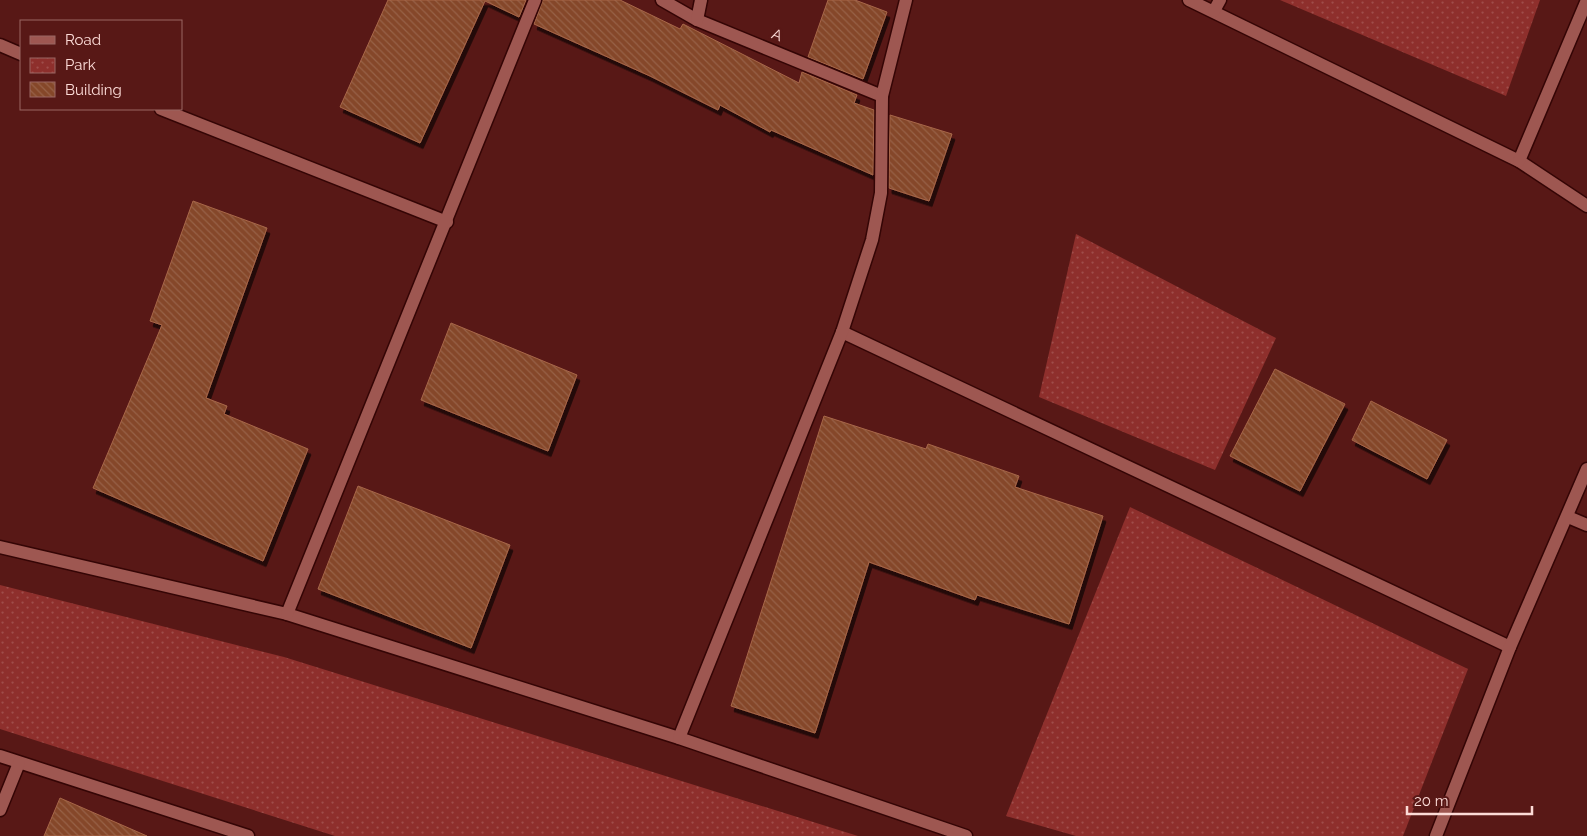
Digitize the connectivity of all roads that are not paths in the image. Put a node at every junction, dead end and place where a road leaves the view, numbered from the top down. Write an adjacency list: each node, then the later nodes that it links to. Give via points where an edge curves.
1 (535, 0): 15 (street)
2 (662, 0): 8 (street, A)
3 (701, 0): 8 (street)
4 (906, 0): 11 (street)
5 (1189, 0): 7 (street)
6 (1587, 0): 13 (street)
7 (1217, 6): 13 (street)
8 (697, 20): 11 (street, A)
9 (0, 45): 10 (street)
10 (20, 54)
11 (882, 96): 16 (street, via 881,193 872,240)
12 (164, 110): 15 (street)
13 (1519, 160): 14 (street)
14 (1587, 206)
15 (447, 222): 21 (street)
16 (842, 332): 22 (street); 23 (street)
17 (1587, 468): 18 (street)
18 (1568, 517): 19 (street); 22 (street)
19 (1587, 525)
20 (0, 547): 21 (street)
21 (287, 614): 23 (street)
22 (1510, 647): 29 (street)
23 (679, 738): 28 (street)
24 (0, 756): 25 (street)
25 (19, 763): 26 (street); 27 (street)
26 (0, 810)
27 (248, 836)
28 (966, 836)
29 (1436, 836)

